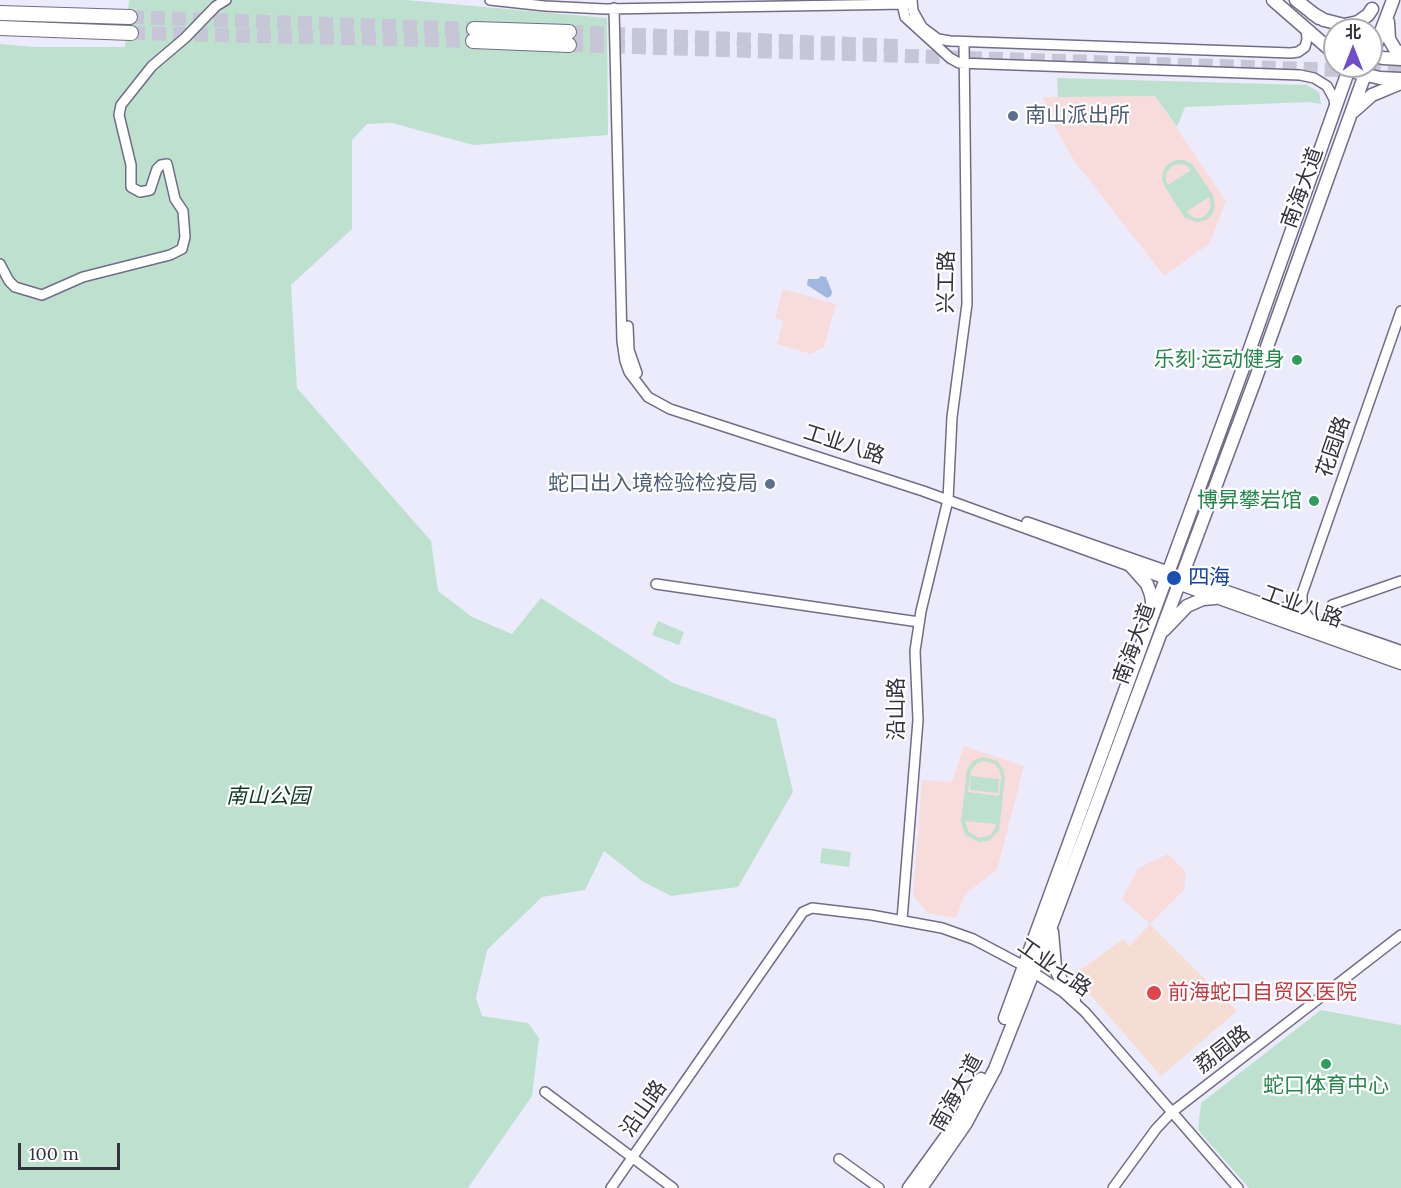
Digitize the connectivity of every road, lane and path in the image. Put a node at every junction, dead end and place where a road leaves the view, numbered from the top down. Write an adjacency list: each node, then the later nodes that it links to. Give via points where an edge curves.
1 (226, 0): 31 (street, via 152,66 121,105 119,115 131,165 131,187 140,192 150,190 157,169 167,164 175,199 183,211 182,249 83,277 42,295 15,287)
2 (490, 0): 8 (street)
3 (1273, 0): 15 (main road)
4 (1296, 0): 10 (main road)
5 (908, 2): 8 (street); 19 (street, via 917,20 931,34 945,41); 24 (street, via 905,17 950,58)
6 (1374, 4): 10 (main road, via 1368,15 1344,25)
7 (1392, 4): 13 (main road, 南海大道); 21 (main road, via 1387,27 1389,39)
8 (613, 8): 33 (street, 工业八路, via 628,340 639,378 652,392 671,403)
9 (0, 13): 11 (highway)
10 (1312, 13): 12 (main road)
11 (130, 17)
12 (1323, 22)
13 (1383, 27)
14 (0, 28): 16 (highway)
15 (1306, 28): 19 (street, via 1305,47 1291,53); 20 (main road)
16 (131, 33)
17 (473, 35): 18 (highway)
18 (569, 38)
19 (964, 42): 24 (street, 兴工路)
20 (1323, 43)
21 (1401, 54)
22 (1401, 59): 23 (main road)
23 (1383, 61)
24 (964, 64): 29 (street, via 1300,75 1327,86); 33 (street, 兴工路, via 967,304 952,417)
25 (1383, 70): 28 (main road)
26 (1345, 78): 29 (main road, 南海大道)
27 (1363, 78): 30 (main road, 南海大道)
28 (1401, 81): 30 (main road, via 1363,101)
29 (1335, 110): 35 (main road, 南海大道)
30 (1347, 123): 36 (main road, 南海大道)
31 (0, 264)
32 (1401, 312): 39 (street, 花园路)
33 (948, 498): 34 (street, 工业八路); 35 (street, 工业八路); 45 (street, 沿山路)
34 (1131, 566): 35 (street, 工业八路); 43 (main road, via 1150,589)
35 (1167, 575): 36 (main road, 工业八路); 43 (main road, 南海大道)
36 (1180, 580): 40 (main road, 工业八路); 42 (main road, 工业八路); 46 (main road, 南海大道)
37 (1401, 581): 41 (street)
38 (656, 584): 45 (street)
39 (1302, 594): 42 (street, via 1292,606); 44 (street, via 1302,608)
40 (1220, 598): 46 (main road, via 1203,599 1187,606); 48 (main road, 工业八路)
41 (1332, 605)
42 (1277, 609): 44 (main road, 工业八路)
43 (1153, 613): 53 (main road, 南海大道)
44 (1311, 621): 47 (main road, 工业八路)
45 (919, 622): 50 (street, 沿山路, via 915,651 918,720)
46 (1158, 637): 51 (main road, 南海大道)
47 (1401, 652)
48 (1401, 663)
49 (812, 908): 50 (street, 工业七路); 57 (street, 沿山路, via 803,912)
50 (902, 920): 53 (street, 工业七路, via 973,939)
51 (1053, 920): 53 (main road, 南海大道); 54 (main road, via 1055,967)
52 (1401, 935): 56 (street, 荔园路)
53 (1028, 969): 54 (street, 工业七路); 62 (main road, 南海大道, via 979,1084); 63 (main road, 南海大道, via 986,1087)
54 (1074, 1000): 56 (street, 工业七路)
55 (545, 1092): 57 (street)
56 (1172, 1112): 64 (street, 荔园路); 65 (street, 工业七路)
57 (632, 1158): 59 (street, 沿山路); 60 (street)
58 (839, 1159): 61 (street)
59 (611, 1188)
60 (673, 1188)
61 (879, 1188)
62 (909, 1188)
63 (921, 1188)
64 (1113, 1188)
65 (1238, 1188)

